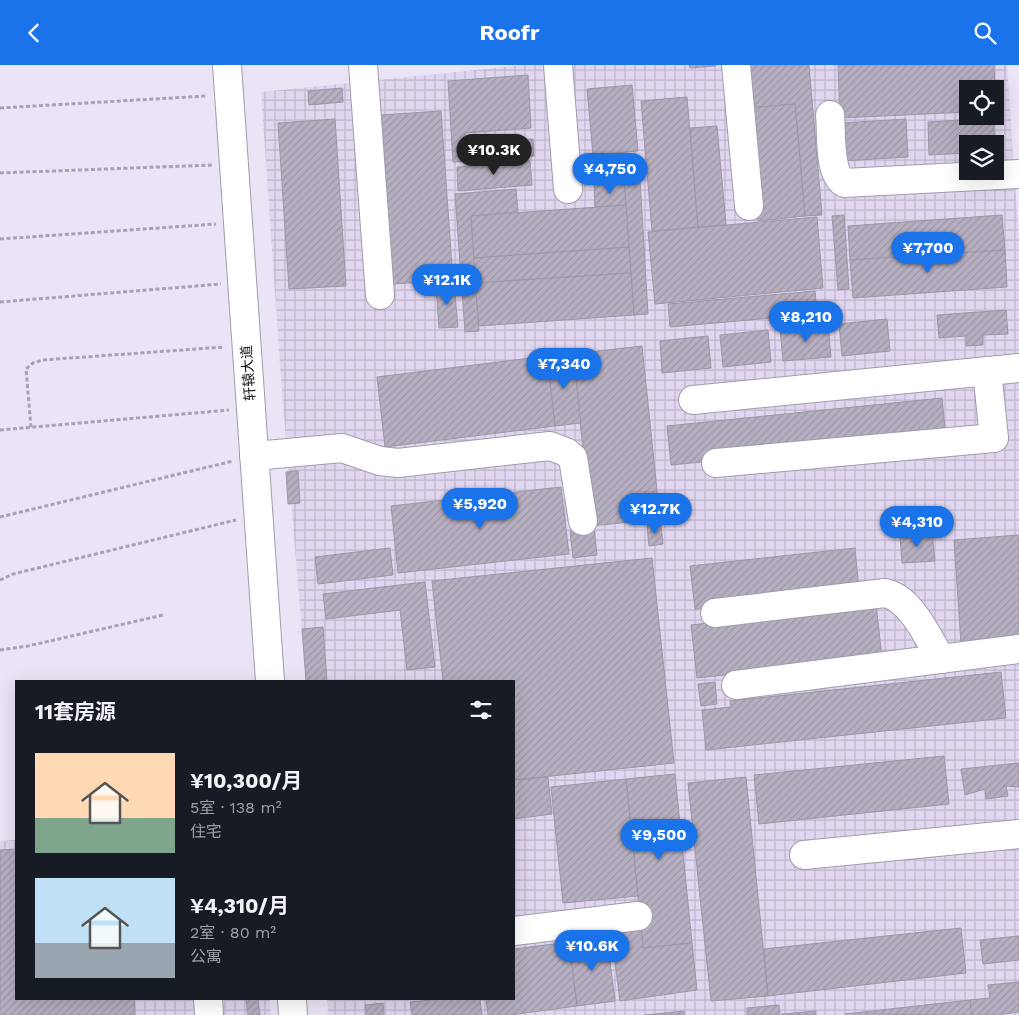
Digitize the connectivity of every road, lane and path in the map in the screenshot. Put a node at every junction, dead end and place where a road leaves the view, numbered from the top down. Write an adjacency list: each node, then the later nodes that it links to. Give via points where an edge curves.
1 (227, 65): 5 (street, 轩辕大道)
2 (363, 65): 16 (street)
3 (558, 65): 11 (street)
4 (736, 65): 12 (street)
5 (229, 96): 6 (path); 8 (street, 轩辕大道)
6 (0, 108)
7 (830, 115): 10 (street, via 834,166 844,183)
8 (234, 165): 9 (path); 13 (street, 轩辕大道)
9 (0, 173)
10 (1019, 173)
11 (568, 189)
12 (749, 206)
13 (238, 223): 14 (path); 15 (street, 轩辕大道)
14 (0, 239)
15 (242, 282): 17 (path); 18 (street, 轩辕大道)
16 (380, 295)
17 (0, 302)
18 (246, 345): 22 (street, 轩辕大道); 23 (path, via 33,363 26,369)
19 (1019, 367): 20 (street)
20 (987, 371): 21 (street); 26 (street, via 994,438)
21 (693, 400)
22 (251, 408): 23 (path); 25 (street, 轩辕大道)
23 (31, 427): 24 (path)
24 (0, 430)
25 (254, 457): 27 (street, 轩辕大道); 28 (path); 29 (street, via 342,448 380,461 398,463 550,446 573,458)
26 (716, 463)
27 (258, 515): 30 (path, via 13,574); 36 (street, 轩辕大道)
28 (0, 517)
29 (583, 521)
30 (0, 580)
31 (715, 613): 35 (street, via 885,593 909,607)
32 (163, 615): 34 (path)
33 (1019, 649): 35 (street)
34 (0, 650)
35 (941, 659): 37 (street)
36 (270, 680)
37 (736, 685)
38 (1019, 834): 39 (street)
39 (804, 855)
40 (638, 916): 41 (street)
41 (515, 931)
42 (208, 1000): 44 (street)
43 (292, 1000): 45 (street)
44 (209, 1015)
45 (293, 1015)

